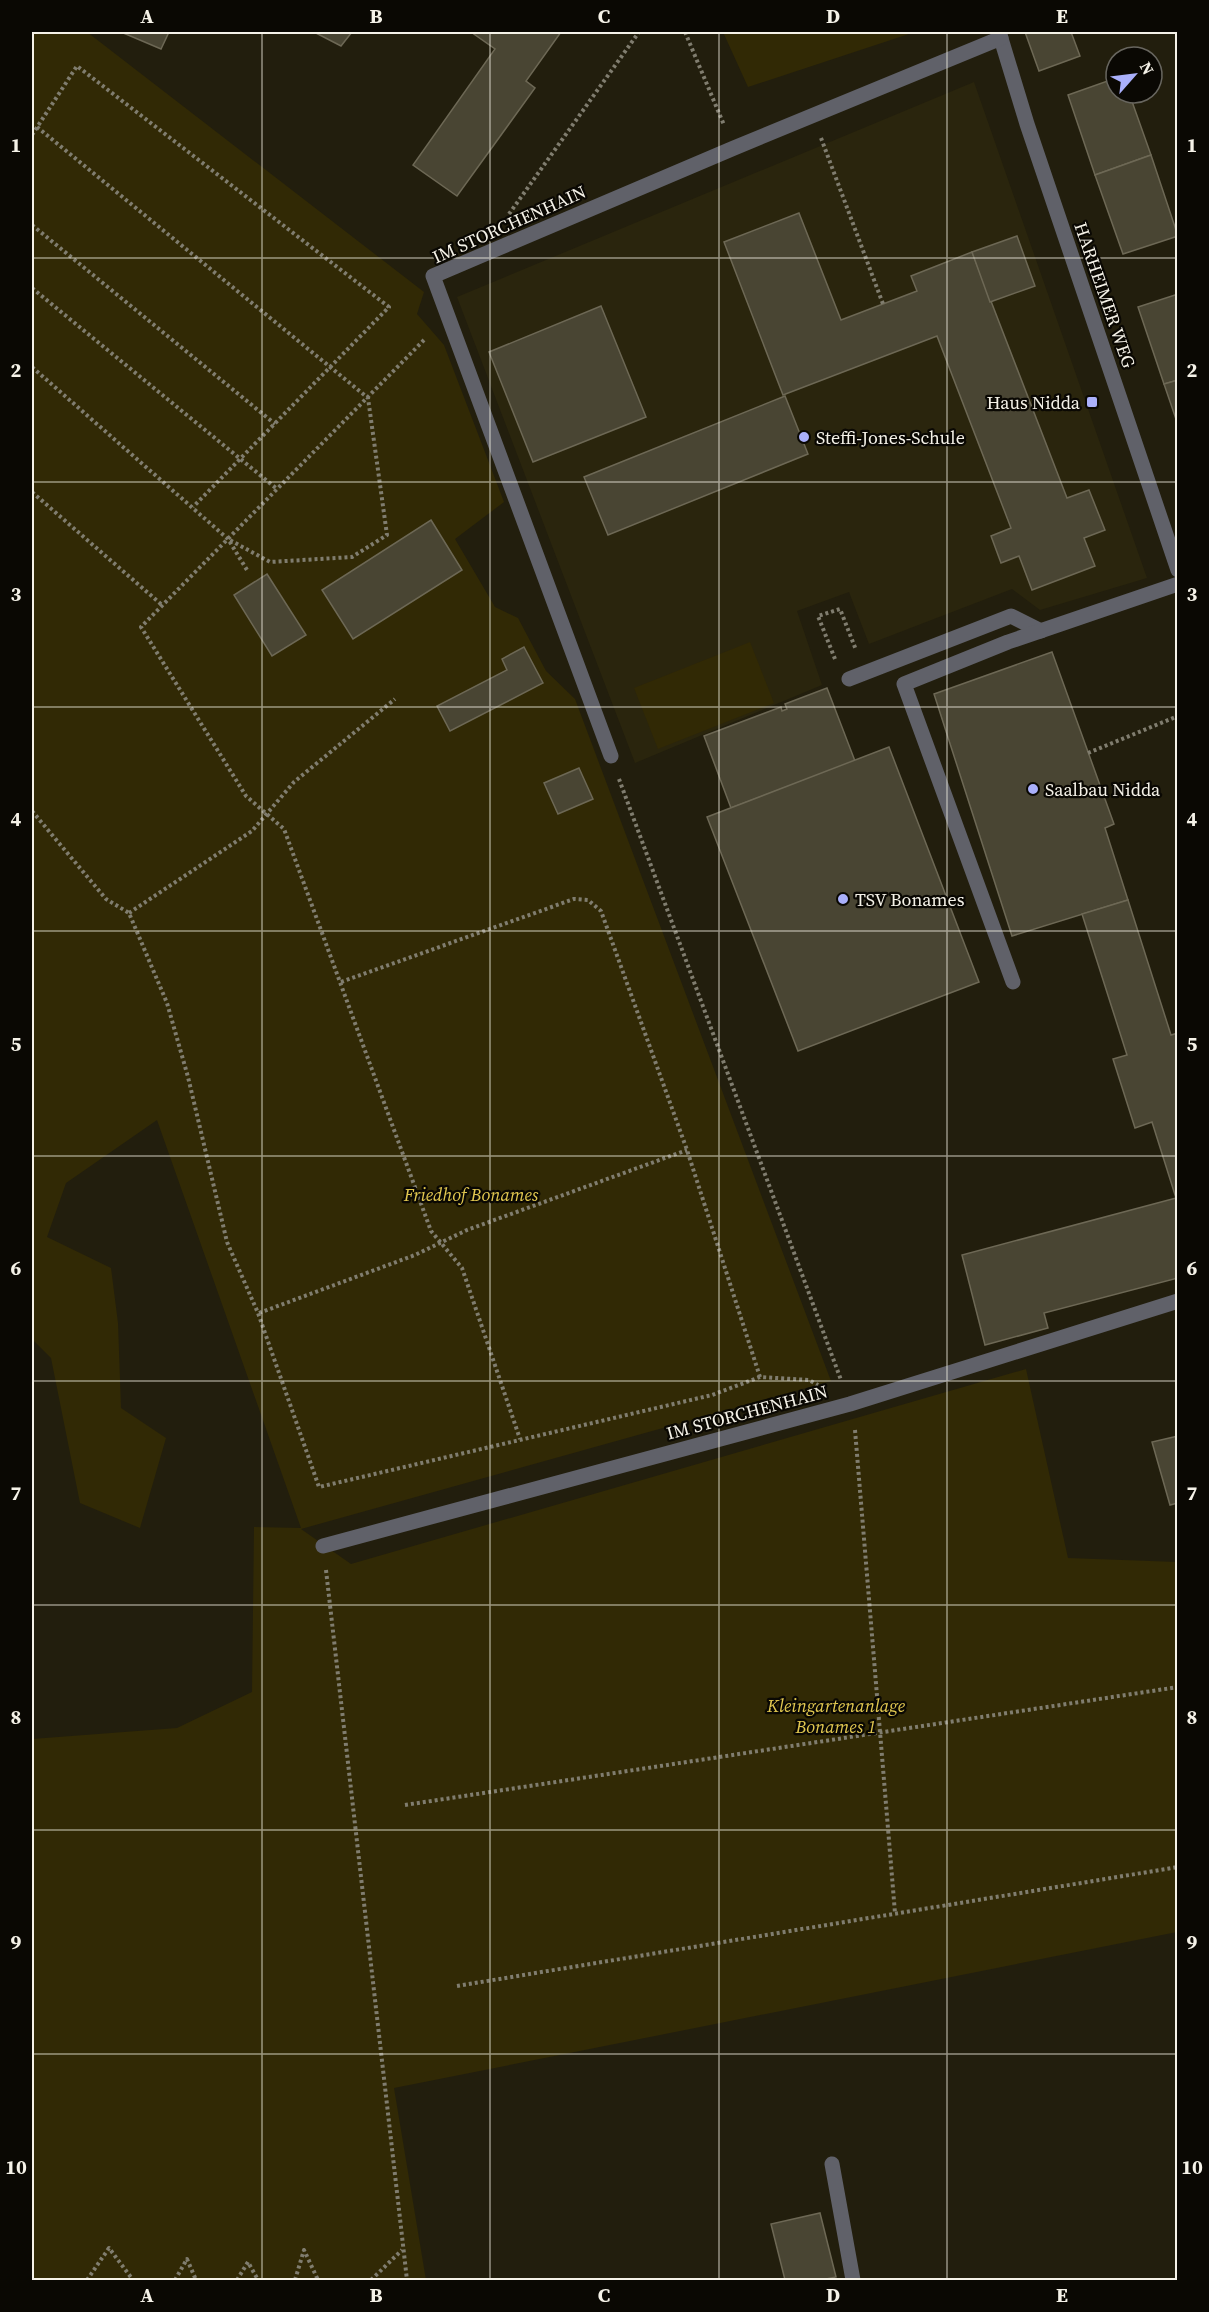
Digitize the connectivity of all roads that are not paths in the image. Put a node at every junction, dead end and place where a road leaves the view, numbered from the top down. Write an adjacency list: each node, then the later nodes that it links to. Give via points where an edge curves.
1 (1000, 35): 2 (street, HARHEIMER WEG, via 1030,135); 6 (street, IM STORCHENHAIN, via 433,276)
2 (1178, 570)
3 (1178, 584): 4 (street)
4 (1041, 631): 5 (street, via 1011,616); 7 (street, via 904,684)
5 (849, 679)
6 (611, 756)
7 (1013, 982)
8 (1178, 1301): 9 (street, IM STORCHENHAIN, via 850,1404)
9 (323, 1546)
10 (832, 2164): 11 (street)
11 (852, 2280)

